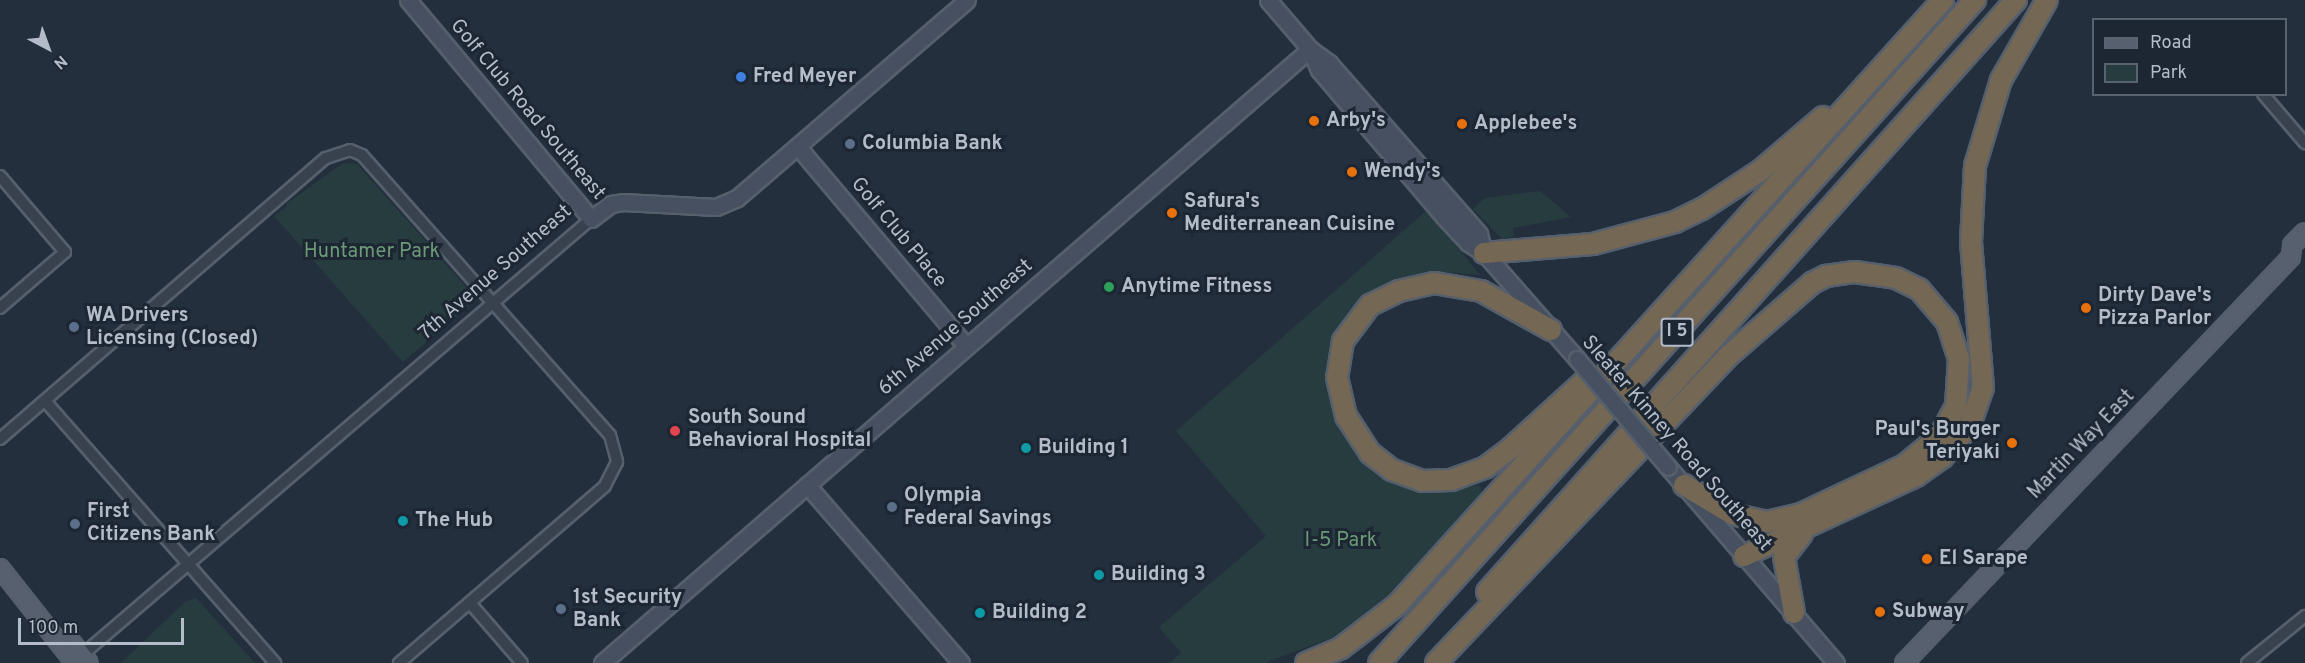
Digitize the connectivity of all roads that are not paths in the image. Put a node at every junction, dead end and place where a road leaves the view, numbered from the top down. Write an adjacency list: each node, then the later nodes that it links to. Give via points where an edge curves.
1 (408, 0): 14 (street, Golf Club Road Southeast)
2 (967, 0): 12 (street, 7th Avenue Southeast)
3 (1268, 0): 8 (street, Sleater Kinney Road Southeast)
4 (1943, 0): 9 (highway)
5 (1975, 0): 41 (highway, I 5)
6 (2016, 0): 42 (highway, I 5)
7 (2047, 0): 27 (highway, via 2001,80 1975,166 1971,242 1983,374 1976,413 1953,447 1916,476)
8 (1310, 49): 16 (street, Sleater Kinney Road Southeast, via 1319,70 1468,243); 16 (street, Sleater Kinney Road Southeast, via 1329,63 1479,234); 22 (street, 6th Avenue Southeast)
9 (1894, 53): 16 (highway, via 1760,171 1702,209 1623,238); 18 (highway)
10 (2265, 96): 11 (street)
11 (2305, 143)
12 (798, 147): 14 (street, 7th Avenue Southeast, via 748,190 716,207 622,201); 22 (street, Golf Club Place)
13 (0, 176): 20 (street, via 65,252)
14 (591, 219): 19 (street, 7th Avenue Southeast)
15 (2305, 232): 17 (main road, Martin Way East, via 2292,245)
16 (1484, 253): 21 (street, Sleater Kinney Road Southeast)
17 (2298, 257): 45 (main road, Martin Way East)
18 (1677, 295): 21 (highway, via 1510,449 1470,475 1436,482 1407,478 1370,453 1346,416 1337,377 1343,341 1370,305 1399,291 1434,283 1481,291); 40 (highway, via 1397,606 1341,648)
19 (495, 301): 23 (street, via 370,160 350,150 326,158); 29 (street, 7th Avenue Southeast); 31 (street, via 610,435 617,462 605,486)
20 (0, 308)
21 (1551, 330): 26 (street, Sleater Kinney Road Southeast, bridge)
22 (966, 346): 25 (street, 6th Avenue Southeast)
23 (45, 401): 24 (street); 29 (street)
24 (0, 439)
25 (807, 485): 38 (street, 6th Avenue Southeast); 39 (street)
26 (1683, 485): 28 (street, Sleater Kinney Road Southeast); 43 (highway, via 1732,514 1767,522 1801,514 1905,465 1940,436 1956,405 1959,358 1947,322 1919,289 1896,278 1855,272 1826,276 1812,284 1727,357)
27 (1809, 528): 28 (highway); 32 (highway, via 1784,557)
28 (1744, 556): 32 (street, Sleater Kinney Road Southeast)
29 (190, 564): 34 (street, 7th Avenue Southeast); 35 (street)
30 (0, 568): 34 (main road, via 46,622 52,636)
31 (470, 603): 36 (street); 37 (street)
32 (1794, 613): 44 (street, Sleater Kinney Road Southeast)
33 (2305, 616): 46 (street)
34 (82, 660)
35 (275, 663)
36 (399, 663)
37 (522, 663)
38 (602, 663)
39 (961, 663)
40 (1306, 663)
41 (1379, 663)
42 (1423, 663)
43 (1436, 663)
44 (1836, 663)
45 (1904, 663)
46 (2247, 663)

